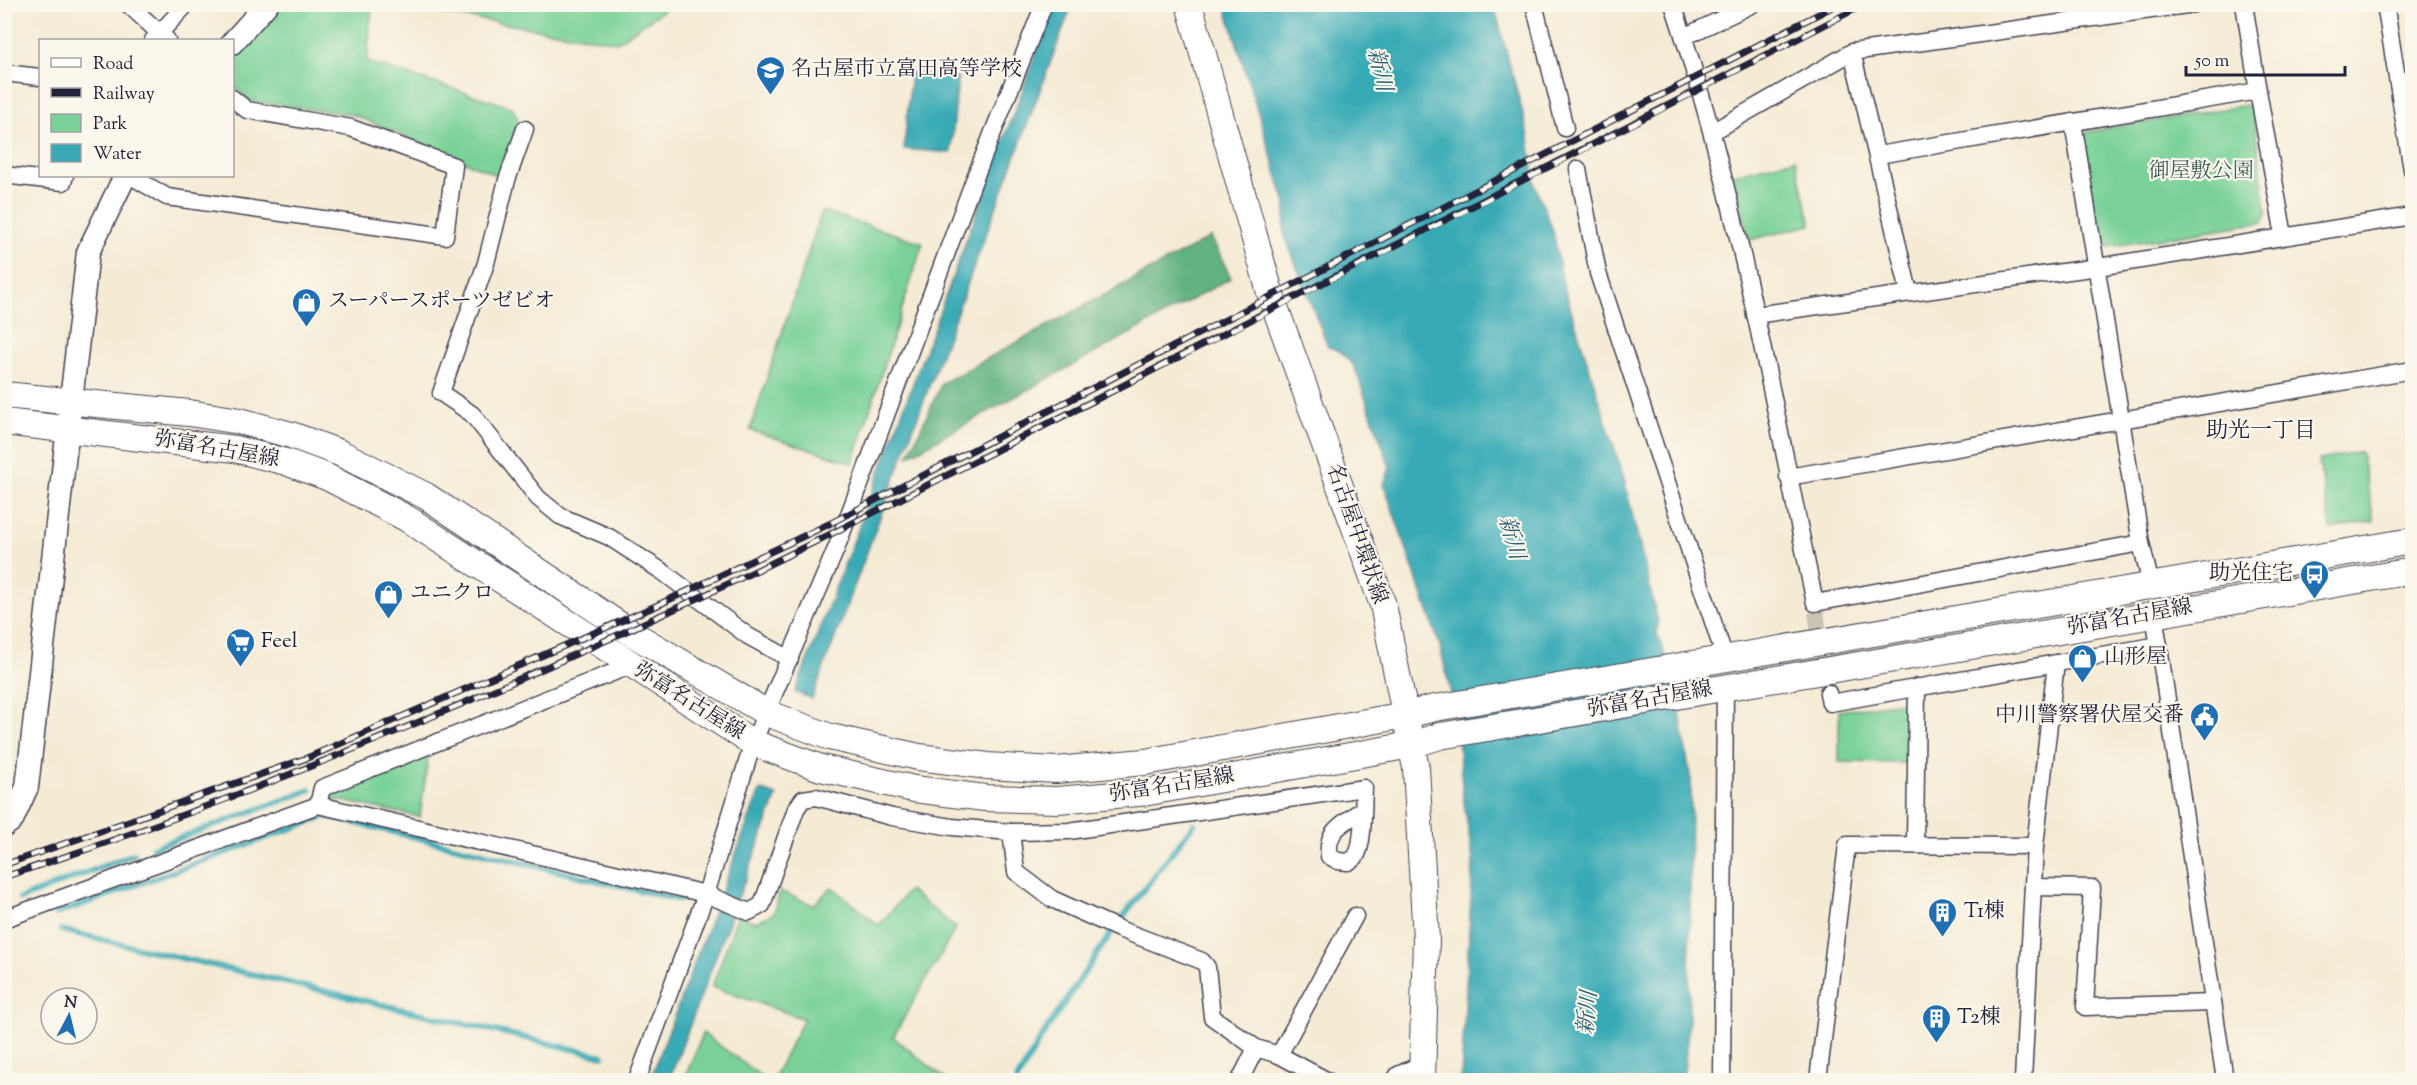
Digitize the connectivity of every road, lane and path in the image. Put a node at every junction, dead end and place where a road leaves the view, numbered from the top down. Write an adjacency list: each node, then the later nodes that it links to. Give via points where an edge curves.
1 (128, 4): 14 (street)
2 (187, 4): 14 (street)
3 (267, 4): 15 (street)
4 (1044, 4): 51 (street, via 836,549)
5 (1189, 4): 58 (main road, 名古屋中環状線, via 1271,296 1383,605)
6 (1534, 4): 22 (street)
7 (1673, 4): 13 (street)
8 (1753, 4): 13 (street)
9 (2194, 4): 12 (street)
10 (2244, 4): 19 (street)
11 (2385, 4): 27 (street)
12 (2157, 8): 16 (street)
13 (1684, 37): 24 (street)
14 (160, 38)
15 (234, 41)
16 (1852, 52): 24 (street); 25 (street)
17 (4, 73): 18 (street)
18 (39, 76)
19 (2258, 91): 21 (street); 33 (street)
20 (234, 100): 31 (street, via 247,110 351,128 454,166 445,236 167,196)
21 (2073, 122): 25 (street); 34 (street)
22 (1565, 128)
23 (525, 129): 51 (street, via 507,180 486,263 441,393 472,414 538,498 560,516 609,537 748,636)
24 (1712, 132): 36 (street)
25 (1878, 155): 35 (street)
26 (1578, 169): 50 (street, via 1598,273)
27 (2412, 170)
28 (4, 175): 29 (street, via 63,182)
29 (65, 177)
30 (125, 177): 39 (street, via 88,252)
31 (133, 177)
32 (2412, 216): 33 (street)
33 (2284, 236): 34 (street)
34 (2098, 267): 35 (street); 40 (street)
35 (1909, 292): 36 (street)
36 (1755, 315): 43 (street)
37 (2412, 370): 40 (street)
38 (4, 395): 39 (main road, 弥富名古屋線)
39 (71, 402): 42 (street); 57 (main road, 弥富名古屋線, via 240,421 340,453 426,496 633,633)
40 (2123, 420): 43 (street); 45 (street)
41 (4, 422): 42 (main road, 弥富名古屋線)
42 (68, 428): 53 (main road, 弥富名古屋線, via 235,449 327,477 406,518); 63 (street, via 27,787 12,820)
43 (1788, 477): 45 (street, via 1815,608)
44 (2412, 541): 47 (main road, 弥富名古屋線)
45 (2141, 543): 47 (street)
46 (2412, 571): 48 (main road, 弥富名古屋線)
47 (2151, 585): 50 (main road, 弥富名古屋線)
48 (2154, 614): 49 (street); 54 (main road, 弥富名古屋線)
49 (2159, 645): 52 (street); 71 (street)
50 (1725, 658): 58 (main road, 弥富名古屋線)
51 (790, 659): 57 (street)
52 (2056, 663): 55 (street); 66 (street)
53 (632, 665): 59 (main road, 弥富名古屋線); 61 (street, via 322,788)
54 (1725, 687): 60 (main road, 弥富名古屋線, via 1440,736); 79 (street)
55 (1917, 687): 56 (street, via 1830,703); 65 (street)
56 (1828, 693)
57 (767, 713): 58 (main road, 弥富名古屋線, via 830,737 919,757 1056,770 1145,762); 59 (street)
58 (1405, 715): 60 (main road, 名古屋中環状線)
59 (753, 742): 60 (main road, 弥富名古屋線, via 821,768 914,789 985,798 1058,800 1149,792); 68 (street)
60 (1411, 745): 74 (main road, 名古屋中環状線, via 1416,768 1426,939)
61 (318, 805): 68 (street); 70 (street)
62 (1362, 810): 64 (street, via 1364,788 1069,831)
63 (4, 826)
64 (1011, 832): 68 (street, via 951,827 892,817 816,797 803,799 795,809 762,905 749,912); 72 (street, via 1016,872 1052,899 1202,961 1207,967 1212,1017)
65 (1915, 846): 66 (street); 80 (street, via 1847,845)
66 (2035, 846): 67 (street)
67 (2033, 887): 71 (street, via 2092,888 2085,1007); 81 (street)
68 (710, 896): 75 (street)
69 (1354, 916): 73 (street)
70 (4, 919)
71 (2213, 1003): 82 (street)
72 (1256, 1048): 73 (street); 76 (street)
73 (1279, 1055): 77 (street)
74 (1421, 1075): 78 (street, via 1398,1075)
75 (637, 1080)
76 (1240, 1080)
77 (1326, 1080)
78 (1395, 1080)
79 (1722, 1080)
80 (1818, 1080)
81 (2023, 1080)
82 (2225, 1080)

